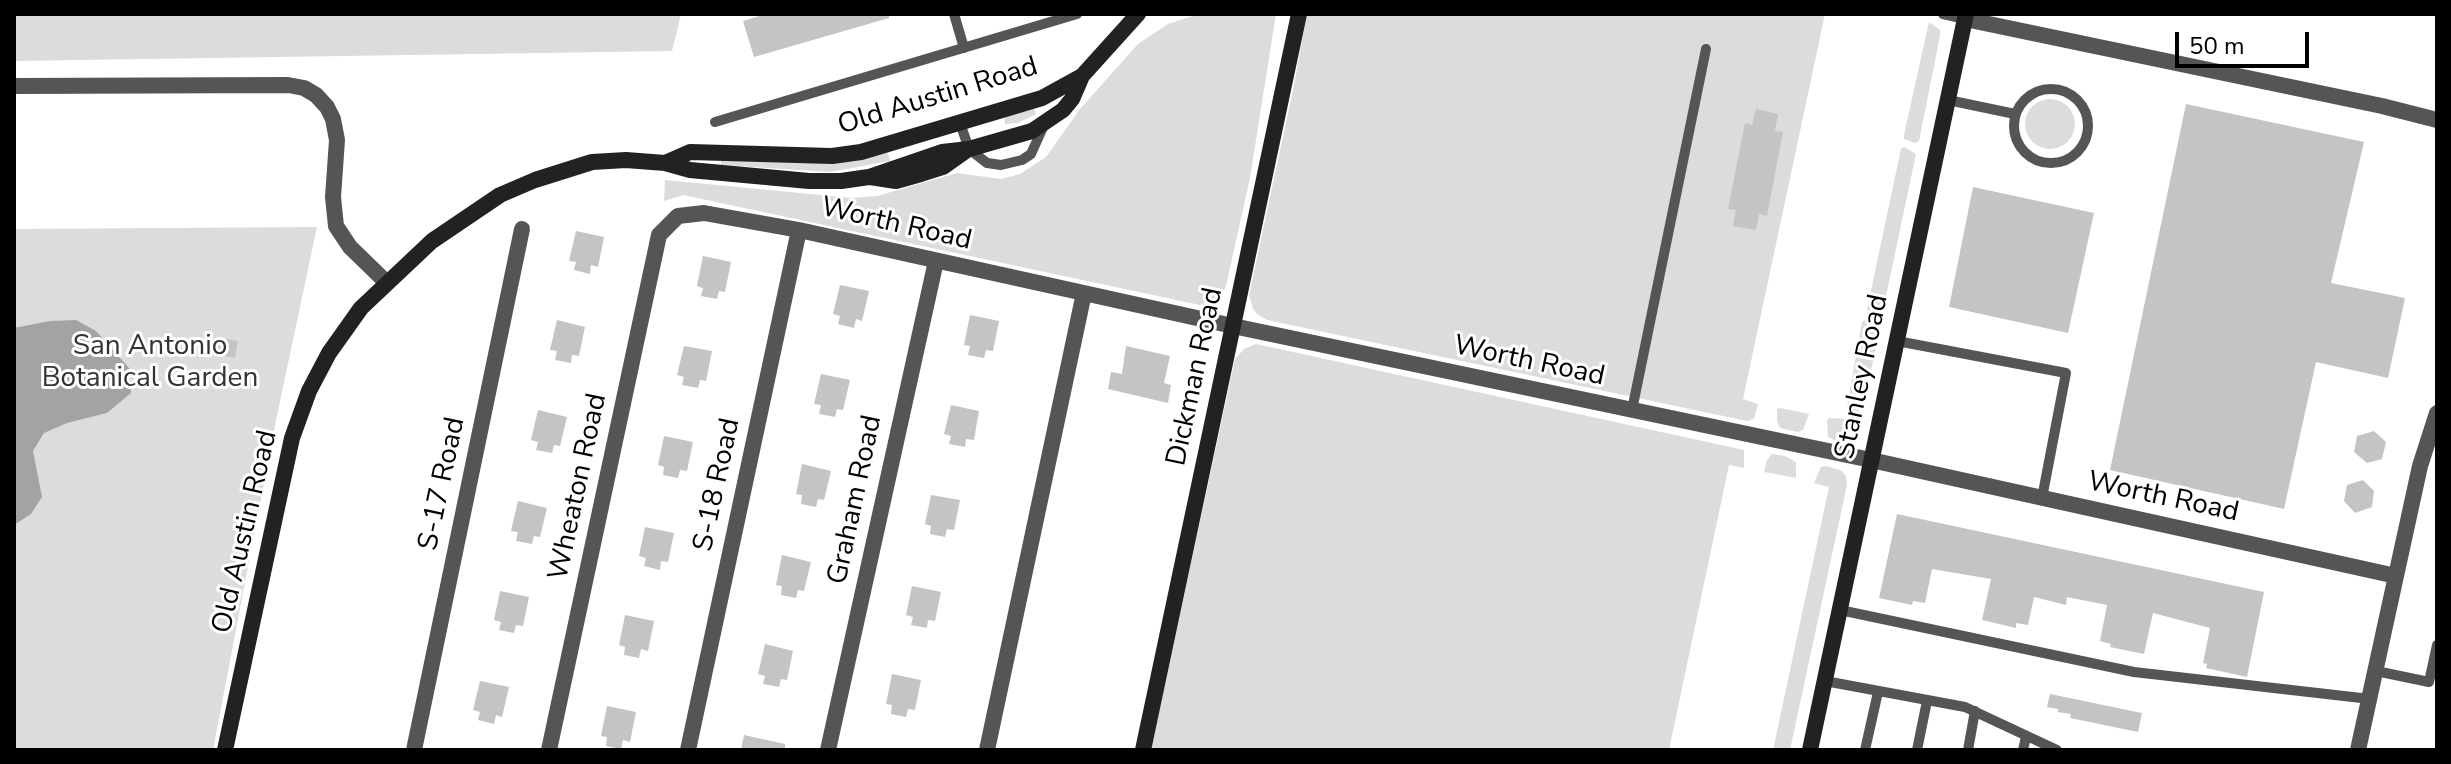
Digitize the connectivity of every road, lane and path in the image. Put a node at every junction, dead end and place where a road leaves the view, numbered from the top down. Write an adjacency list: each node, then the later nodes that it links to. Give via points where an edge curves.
1 (954, 14): 7 (lane)
2 (1077, 14): 7 (lane)
3 (1138, 14): 9 (street, Old Austin Road)
4 (1299, 14): 25 (street, Dickman Road)
5 (1943, 14): 6 (lane)
6 (1966, 16): 11 (street, Stanley Road); 13 (street)
7 (964, 48): 14 (lane)
8 (1706, 49): 27 (lane)
9 (1082, 76): 15 (street, Old Austin Road, via 1042,98); 16 (street, Old Austin Road, via 1072,99)
10 (14, 86): 23 (street, via 304,88 333,119 336,226)
11 (1948, 100): 12 (lane); 26 (street, Stanley Road)
12 (2015, 114): 12 (lane, via 2013,126 2022,150 2044,163 2069,158 2085,139 2086,116 2063,91 2029,96)
13 (2437, 120)
14 (715, 122)
15 (960, 123): 17 (lane); 18 (street, Old Austin Road, via 832,156 690,152)
16 (1045, 123): 17 (street, Old Austin Road); 17 (lane, via 1031,154 1022,160 987,163)
17 (969, 149): 18 (street, Old Austin Road, via 841,181 690,170)
18 (665, 163): 23 (street, Old Austin Road, via 592,162 535,180 500,195 432,241)
19 (522, 229): 42 (street, S-17 Road)
20 (799, 230): 21 (street, Worth Road, via 704,213 678,216); 22 (street, Worth Road); 44 (street, S-18 Road)
21 (659, 235): 43 (street, Wheaton Road)
22 (936, 261): 24 (street, Worth Road); 45 (street, Graham Road)
23 (386, 282): 41 (street, Old Austin Road, via 329,353 292,438)
24 (1084, 293): 25 (street, Worth Road); 46 (street)
25 (1233, 326): 27 (street, Worth Road); 47 (street, Dickman Road)
26 (1897, 341): 29 (street, Stanley Road); 30 (lane, via 2066,373)
27 (1632, 410): 29 (street, Worth Road)
28 (2437, 413): 31 (street)
29 (1871, 460): 30 (street, Worth Road); 32 (street, Stanley Road)
30 (2042, 498): 31 (street, Worth Road)
31 (2396, 576): 34 (street)
32 (1840, 610): 35 (street, Stanley Road); 37 (lane, via 2134,672)
33 (2437, 645): 34 (lane, via 2429,682)
34 (2376, 671): 37 (street)
35 (1825, 681): 36 (lane); 48 (street, Stanley Road)
36 (1878, 692): 38 (lane); 49 (lane)
37 (2370, 699): 54 (street)
38 (1927, 701): 39 (lane); 50 (lane)
39 (1975, 711): 40 (lane); 51 (lane)
40 (2026, 737): 52 (lane); 53 (lane)
41 (225, 750)
42 (414, 750)
43 (549, 750)
44 (688, 750)
45 (828, 750)
46 (987, 750)
47 (1143, 750)
48 (1810, 750)
49 (1865, 750)
50 (1917, 750)
51 (1968, 750)
52 (2023, 750)
53 (2057, 750)
54 (2358, 750)

